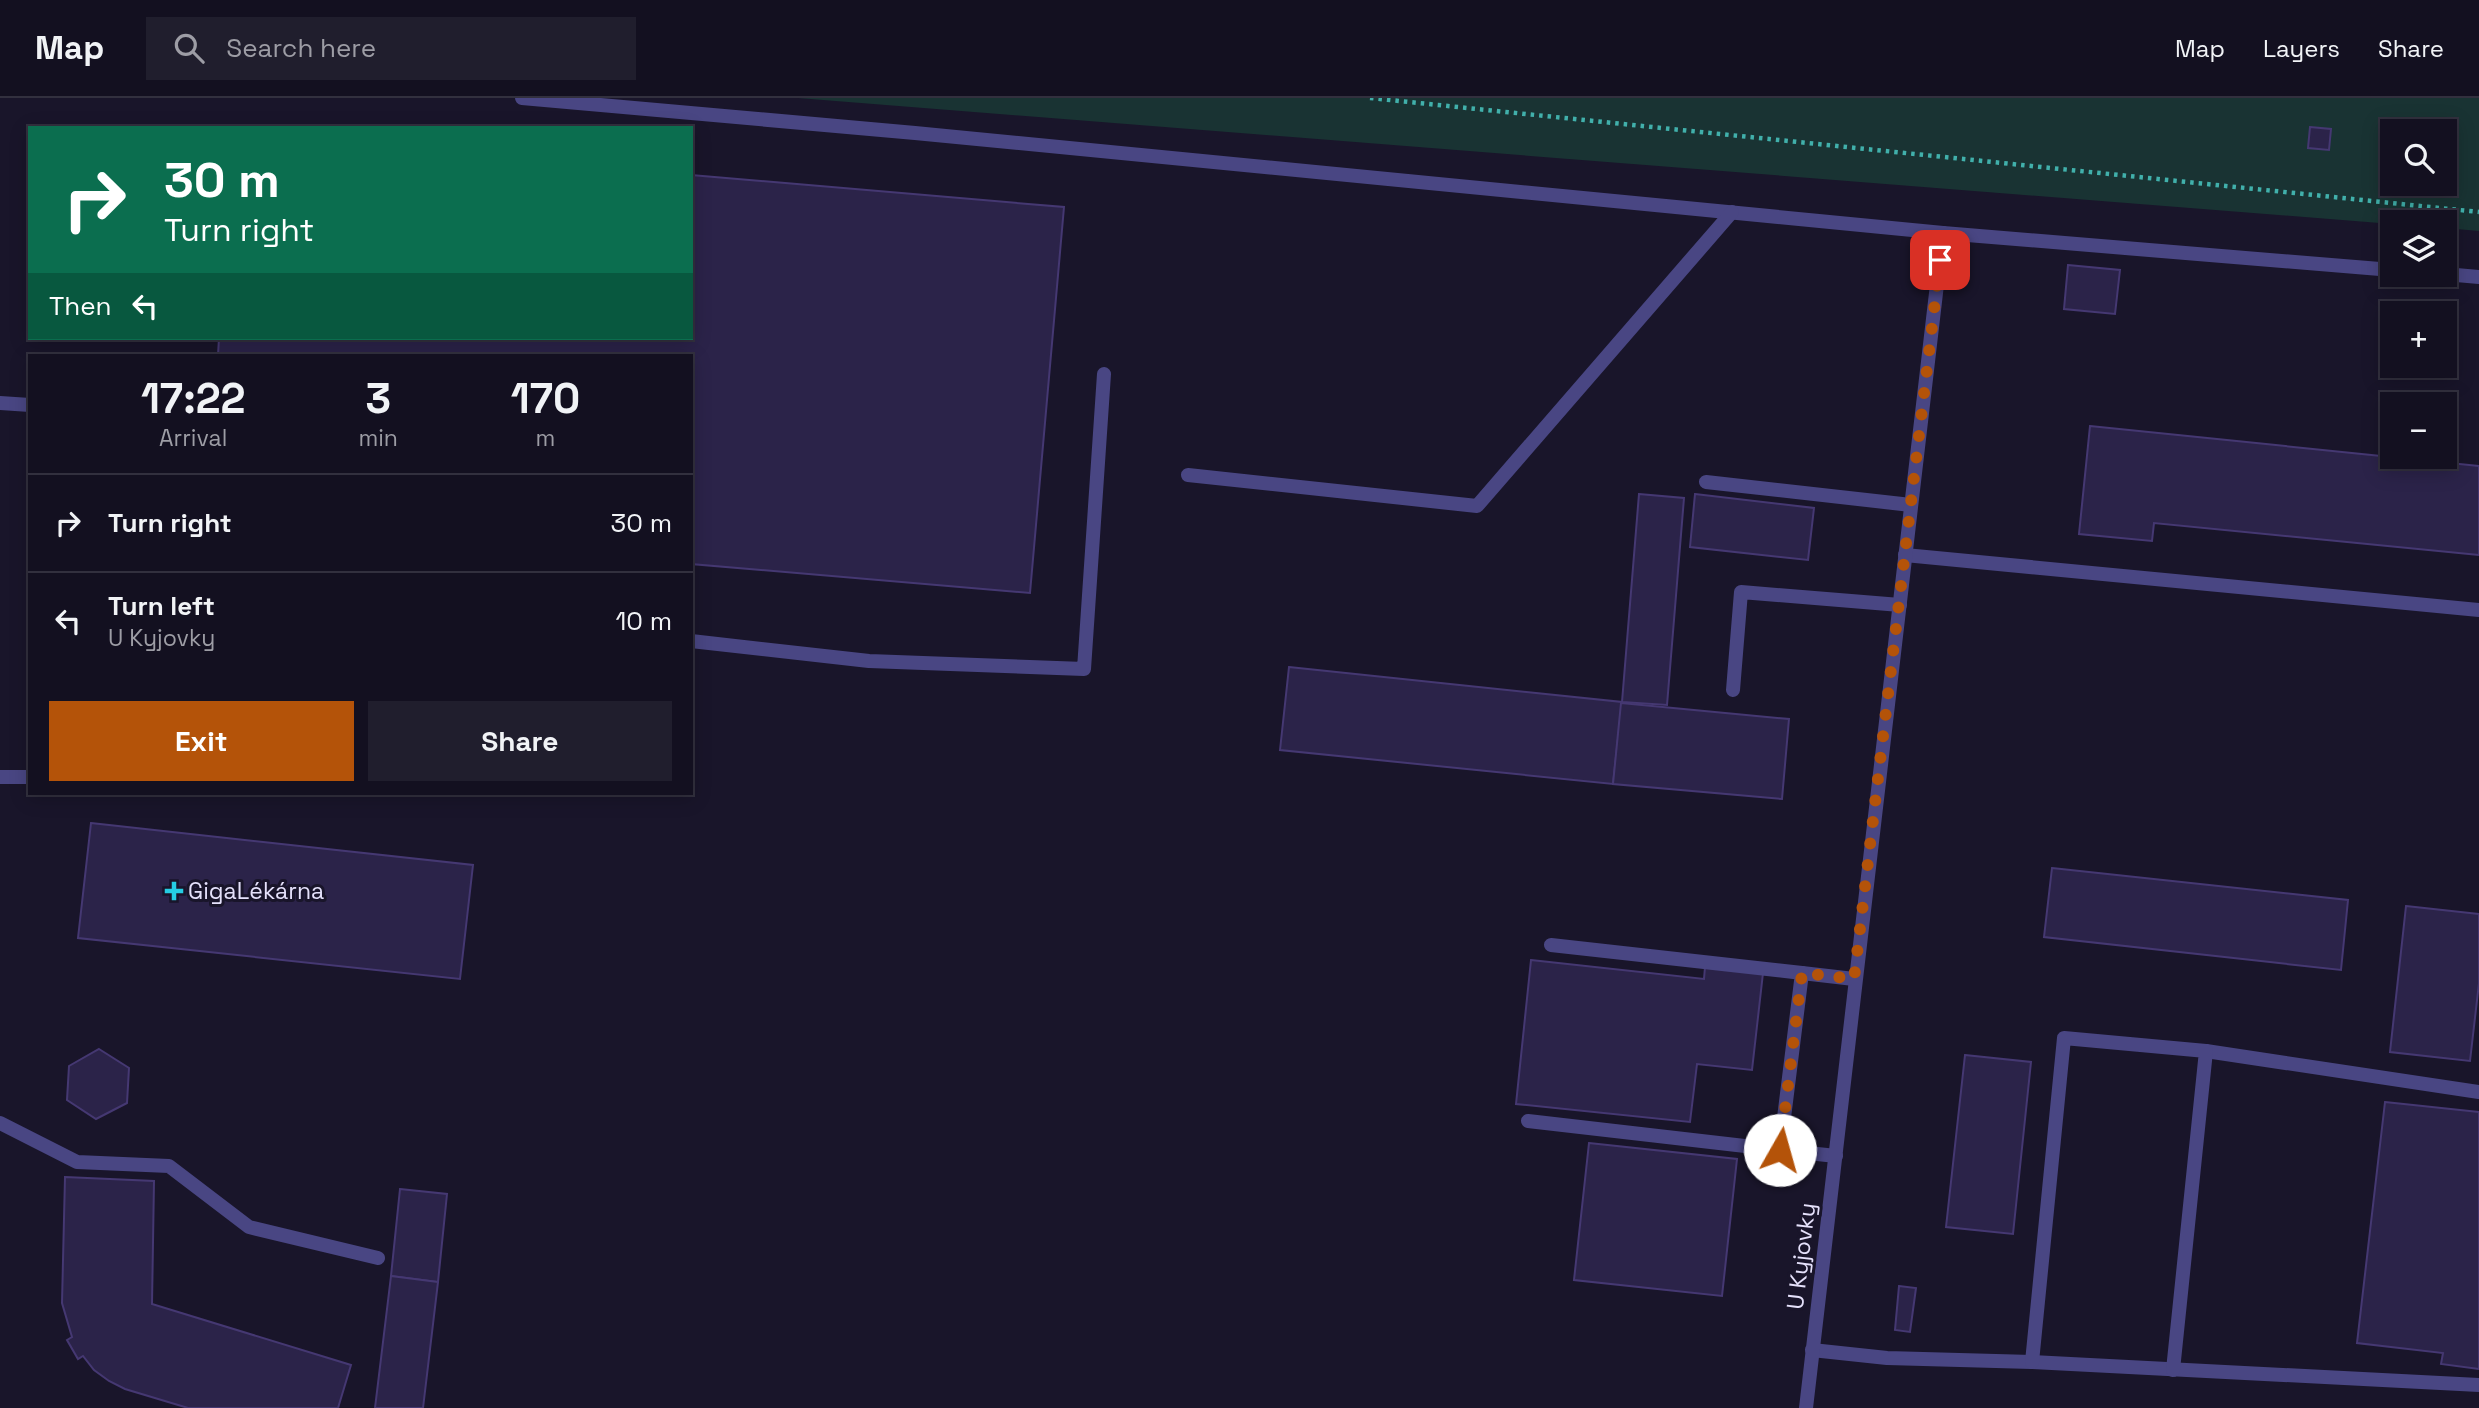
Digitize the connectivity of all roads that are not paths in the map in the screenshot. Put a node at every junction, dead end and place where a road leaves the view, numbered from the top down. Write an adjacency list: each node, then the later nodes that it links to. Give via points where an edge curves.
1 (522, 98): 2 (lane)
2 (1732, 212): 3 (lane); 10 (lane, via 1477,506)
3 (1943, 233): 4 (lane); 12 (lane, U Kyjovky)
4 (2380, 269)
5 (2457, 275): 6 (lane)
6 (2479, 277)
7 (1104, 374): 16 (lane, via 1084,669 869,661)
8 (0, 403): 9 (lane)
9 (28, 405)
10 (1188, 475)
11 (1706, 482): 12 (lane)
12 (1911, 505): 13 (lane, U Kyjovky)
13 (1905, 555): 14 (lane, U Kyjovky); 15 (lane)
14 (1900, 605): 17 (lane, via 1741,592); 22 (lane, U Kyjovky)
15 (2479, 610)
16 (693, 641)
17 (1732, 690)
18 (0, 777): 19 (lane)
19 (28, 778)
20 (1551, 945): 21 (lane)
21 (1802, 973): 22 (lane); 27 (lane)
22 (1854, 979): 28 (lane, U Kyjovky)
23 (2206, 1051): 24 (lane); 31 (lane, via 2064,1038); 32 (lane)
24 (2479, 1092)
25 (1528, 1121): 27 (lane)
26 (0, 1123): 29 (lane, via 76,1162 169,1166 249,1227)
27 (1780, 1150): 28 (lane)
28 (1836, 1156): 30 (lane, U Kyjovky)
29 (378, 1258)
30 (1812, 1350): 31 (lane, via 1887,1358); 34 (lane, U Kyjovky)
31 (2032, 1362): 32 (lane)
32 (2173, 1370): 33 (lane)
33 (2479, 1385)
34 (1806, 1408)

